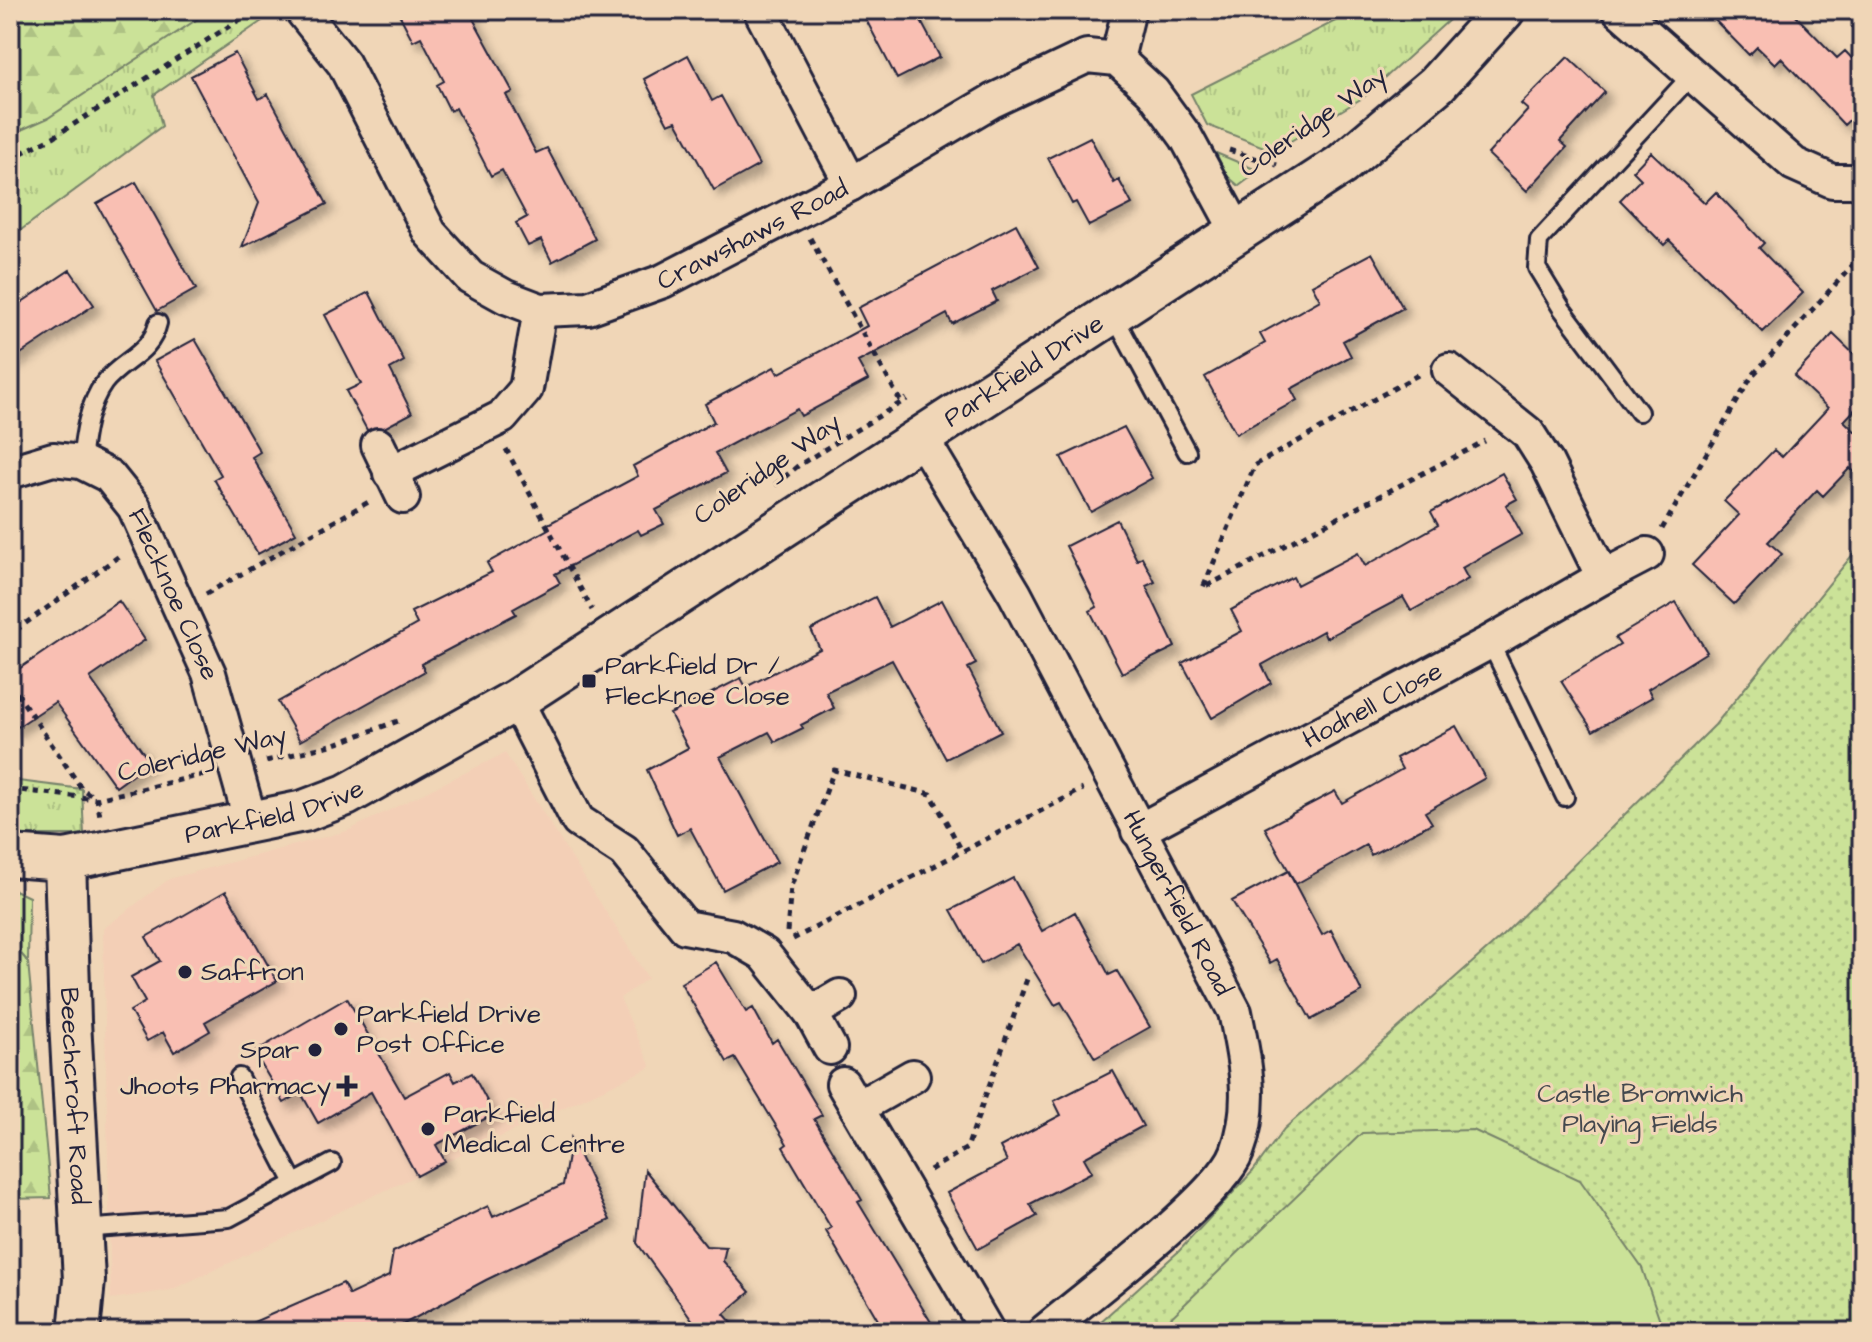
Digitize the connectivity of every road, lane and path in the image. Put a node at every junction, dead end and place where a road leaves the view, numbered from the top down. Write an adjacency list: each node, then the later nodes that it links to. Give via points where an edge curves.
1 (255, 10): 10 (path)
2 (301, 10): 17 (street, Crawshaws Road, via 344,64 430,233 470,277)
3 (760, 10): 13 (street)
4 (1129, 10): 7 (street)
5 (1504, 10): 15 (street, Parkfield Drive, via 1437,84 1341,165)
6 (1619, 10): 8 (street)
7 (1117, 59): 13 (street, Crawshaws Road, via 1087,56 992,101); 15 (street, via 1153,92 1186,137)
8 (1691, 76): 12 (street, via 1794,164 1832,181); 23 (lane, via 1539,240 1537,268)
9 (1291, 158): 11 (path, Coleridge Way)
10 (10, 159)
11 (1268, 175)
12 (1862, 181)
13 (851, 184): 14 (street, Crawshaws Road)
14 (796, 212): 17 (street, Crawshaws Road, via 663,281 588,308); 22 (path)
15 (1238, 233): 18 (street, Parkfield Drive)
16 (1862, 255): 33 (path, via 1752,376)
17 (540, 310): 24 (street, via 526,389)
18 (1113, 314): 26 (street, Parkfield Drive); 27 (lane)
19 (158, 323): 28 (lane, via 148,346 104,383 85,424)
20 (1449, 370): 25 (street); 25 (path, via 1424,372 1255,465 1203,588)
21 (915, 394): 22 (path, Coleridge Way)
22 (901, 402): 26 (path); 31 (path, Coleridge Way)
23 (1639, 412)
24 (492, 424): 30 (street); 37 (path)
25 (1517, 424): 34 (street, via 1547,463)
26 (921, 437): 42 (street, Parkfield Drive); 45 (street, Hungerfield Road, via 1015,594)
27 (1187, 452)
28 (81, 462): 29 (street, via 53,459); 32 (street, Flecknoe Close, via 109,476)
29 (10, 472)
30 (392, 475): 36 (path)
31 (767, 491)
32 (148, 535): 36 (street, Flecknoe Close); 39 (path, via 12,633)
33 (1647, 554): 34 (street, Hodnell Close)
34 (1603, 577): 40 (street, Hodnell Close)
35 (606, 603): 37 (path)
36 (180, 608): 44 (street, Flecknoe Close, via 209,673)
37 (593, 612): 38 (path)
38 (581, 620)
39 (10, 640)
40 (1490, 642): 47 (lane); 50 (street, Hodnell Close)
41 (10, 683): 48 (path, via 82,789)
42 (516, 700): 49 (street, Parkfield Drive, via 346,795); 57 (street, via 578,821 624,851 685,927 733,936 764,954)
43 (407, 718): 44 (path, Coleridge Way, via 335,744)
44 (237, 768): 48 (path, Coleridge Way); 49 (street, Flecknoe Close)
45 (1109, 775): 50 (street, Hungerfield Road); 51 (path)
46 (10, 789): 48 (path, Coleridge Way)
47 (1565, 797)
48 (97, 799): 52 (path)
49 (251, 823): 52 (street, Parkfield Drive)
50 (1138, 831): 67 (street, Hungerfield Road, via 1235,1012 1249,1077 1246,1114 1237,1154 1210,1190)
51 (962, 851): 51 (path, via 908,879 786,943 791,886 834,770 931,794)
52 (107, 853): 54 (street, Parkfield Drive)
53 (10, 856): 54 (street, Parkfield Drive)
54 (65, 860): 64 (street, Beechcroft Road)
55 (1027, 979): 63 (path, via 967,1148)
56 (840, 996): 57 (street)
57 (811, 1013): 58 (street)
58 (830, 1048)
59 (913, 1076): 63 (street, via 850,1096)
60 (239, 1077): 62 (lane)
61 (332, 1163): 62 (lane)
62 (293, 1181): 64 (lane, via 229,1218)
63 (903, 1186): 66 (street)
64 (82, 1229): 65 (street, Beechcroft Road)
65 (79, 1332)
66 (988, 1332)
67 (1044, 1332)

